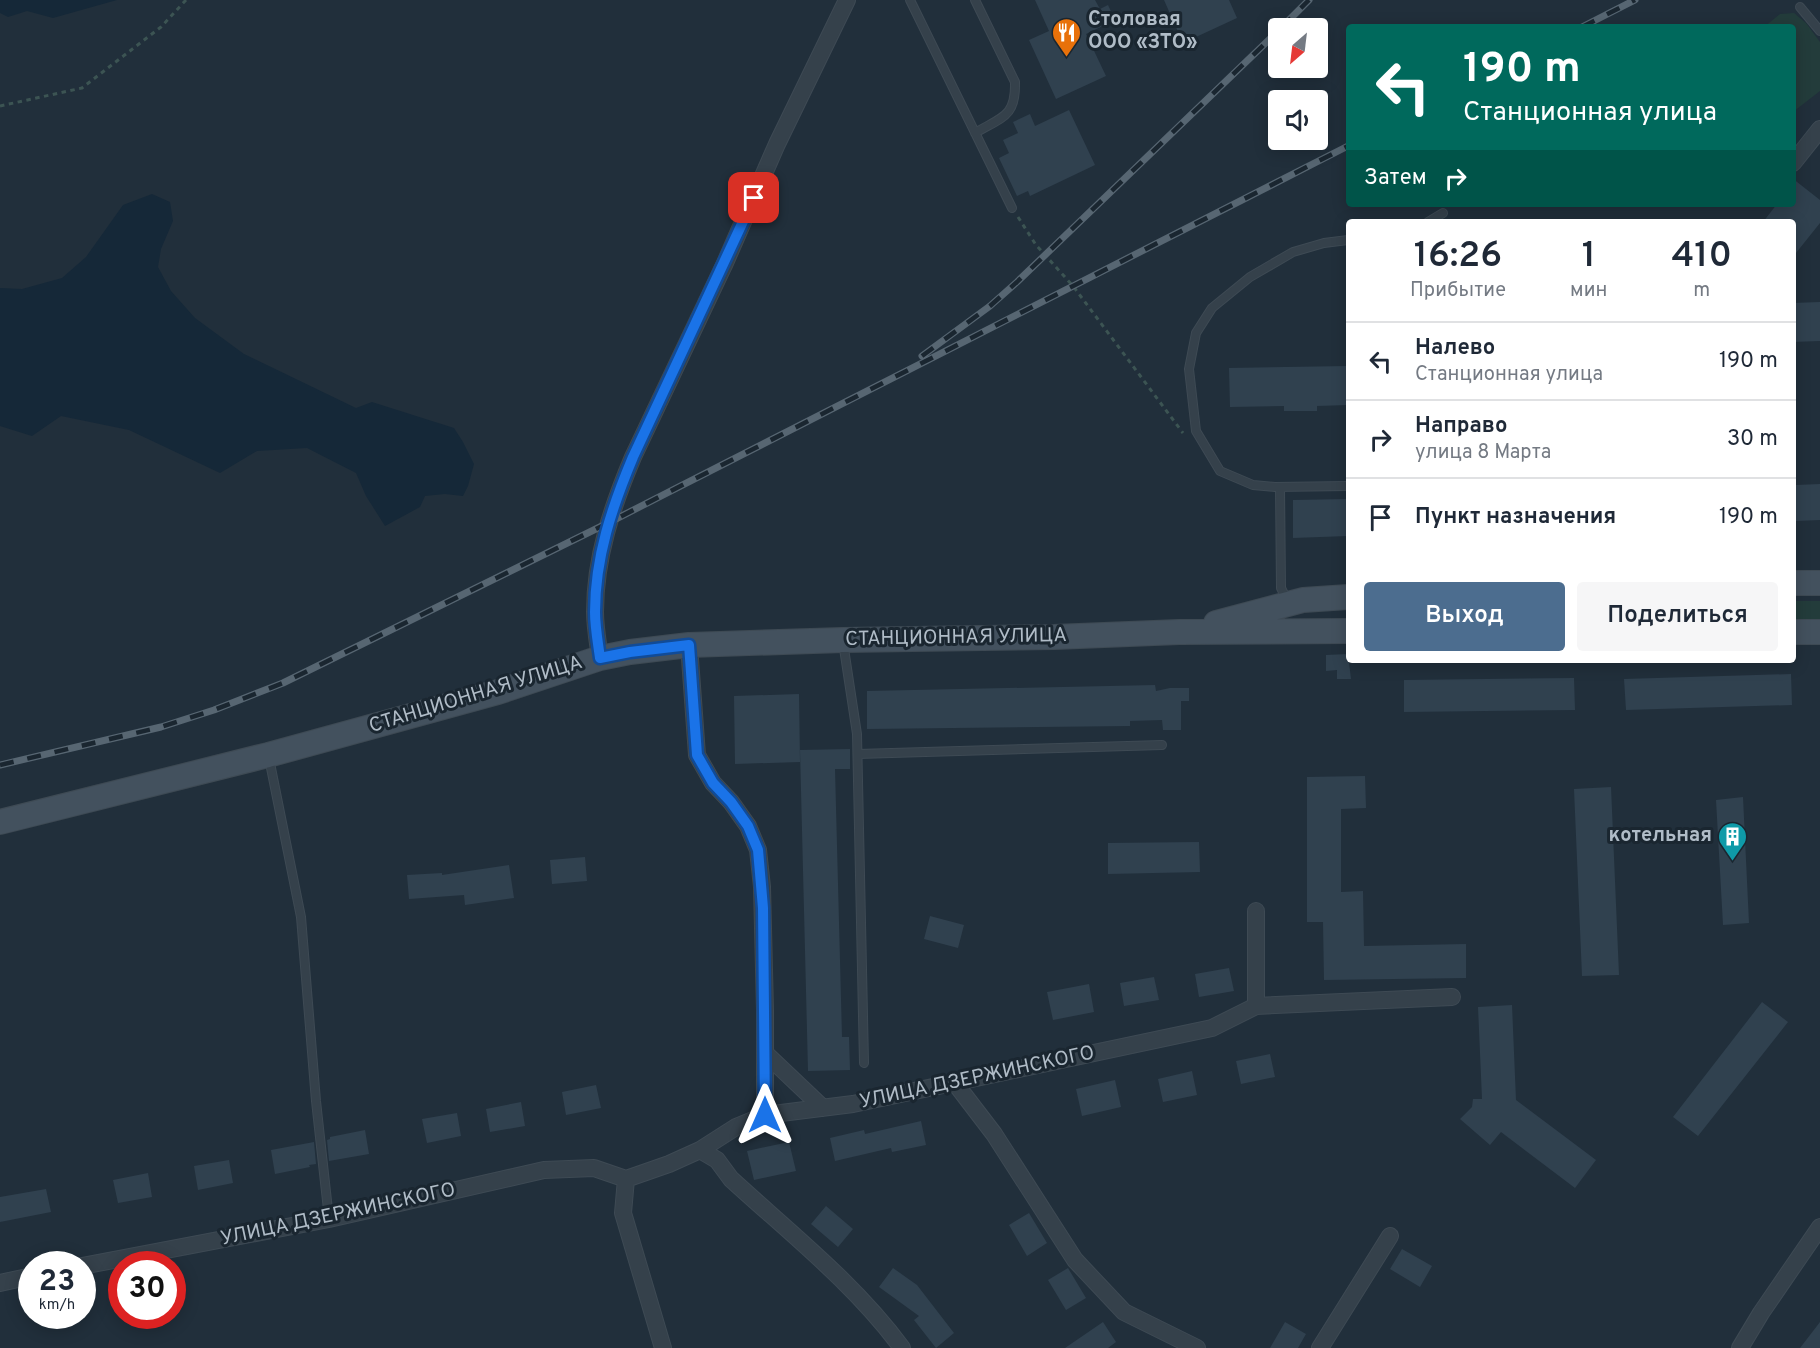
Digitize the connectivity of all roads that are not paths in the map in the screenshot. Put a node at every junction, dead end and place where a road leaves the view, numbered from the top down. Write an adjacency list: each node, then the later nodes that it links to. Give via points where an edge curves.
1 (847, 0): 25 (street, via 620,489 605,533 599,569 595,612)
2 (910, 0): 7 (lane)
3 (975, 0): 7 (lane, via 1015,82 1016,92 1011,111)
4 (1800, 7): 5 (lane)
5 (1820, 31)
6 (1820, 129): 8 (street)
7 (975, 133): 9 (lane)
8 (1796, 159)
9 (1012, 208)
10 (1443, 213): 11 (lane)
11 (1433, 219)
12 (1346, 240): 14 (lane, via 1293,252 1250,276 1212,308 1196,333 1189,369 1196,431 1220,471 1253,486)
13 (1346, 486): 14 (lane)
14 (1280, 488): 18 (lane, via 1281,588 1290,598)
15 (1796, 583): 16 (street)
16 (1820, 583)
17 (1346, 597): 18 (street, СТАНЦИОННАЯ УЛИЦА)
18 (1303, 600): 20 (street, СТАНЦИОННАЯ УЛИЦА)
19 (1346, 631): 20 (street, СТАНЦИОННАЯ УЛИЦА)
20 (1179, 632): 23 (street, СТАНЦИОННАЯ УЛИЦА)
21 (1796, 632): 22 (street)
22 (1820, 632)
23 (843, 640): 24 (street, СТАНЦИОННАЯ УЛИЦА); 27 (lane)
24 (689, 645): 25 (street, СТАНЦИОННАЯ УЛИЦА); 33 (street, via 697,755 713,783 748,826 758,850)
25 (600, 658): 28 (street, СТАНЦИОННАЯ УЛИЦА, via 498,692)
26 (1162, 746): 27 (lane)
27 (858, 754): 34 (lane)
28 (268, 755): 29 (street, СТАНЦИОННАЯ УЛИЦА); 42 (lane, via 301,917)
29 (0, 822)
30 (1256, 911): 32 (street)
31 (1452, 997): 32 (street)
32 (1256, 1006): 35 (street, УЛИЦА ДЗЕРЖИНСКОГО, via 1212,1028)
33 (765, 1053): 36 (street); 37 (street)
34 (864, 1063)
35 (956, 1083): 36 (street, УЛИЦА ДЗЕРЖИНСКОГО); 50 (street, via 994,1134 1075,1260 1124,1312)
36 (823, 1108): 37 (street, УЛИЦА ДЗЕРЖИНСКОГО)
37 (765, 1115): 38 (street, УЛИЦА ДЗЕРЖИНСКОГО)
38 (723, 1136): 39 (street, УЛИЦА ДЗЕРЖИНСКОГО); 40 (street)
39 (700, 1150): 40 (street); 41 (street, УЛИЦА ДЗЕРЖИНСКОГО)
40 (717, 1160): 49 (street, via 731,1179 851,1289)
41 (626, 1179): 42 (street, УЛИЦА ДЗЕРЖИНСКОГО, via 594,1168 544,1170); 48 (street, via 623,1213)
42 (329, 1219): 45 (street, УЛИЦА ДЗЕРЖИНСКОГО)
43 (1820, 1227): 52 (street)
44 (1390, 1236): 51 (street)
45 (96, 1263)
46 (18, 1279): 47 (street)
47 (0, 1283)
48 (663, 1348)
49 (902, 1348)
50 (1197, 1348)
51 (1320, 1348)
52 (1740, 1348)

